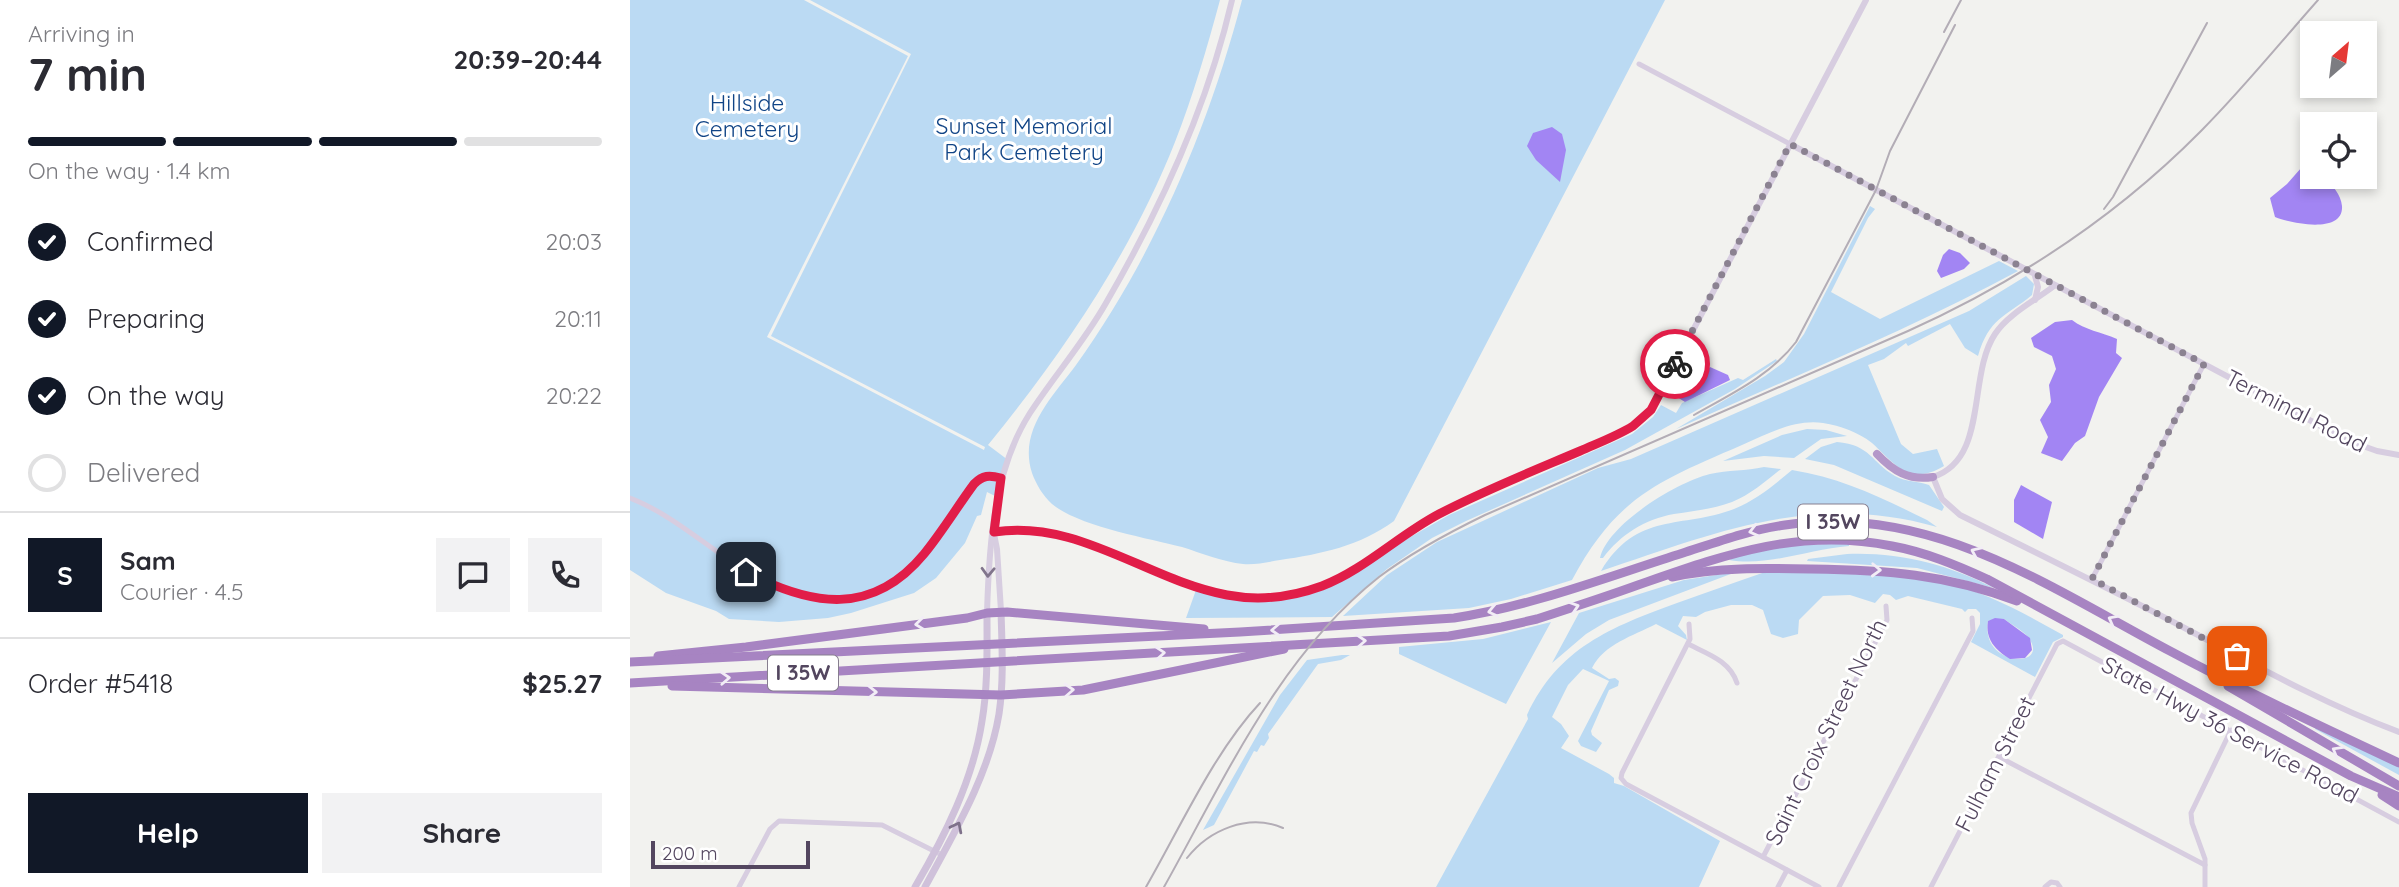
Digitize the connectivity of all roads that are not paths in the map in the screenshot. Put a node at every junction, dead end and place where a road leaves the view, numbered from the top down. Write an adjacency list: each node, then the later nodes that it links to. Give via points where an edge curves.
1 (1232, 0): 12 (street, via 1219,52 1163,197 1104,307 1021,429)
2 (1866, 0): 4 (street)
3 (1639, 64): 4 (street, Terminal Road)
4 (1790, 144): 5 (street, Terminal Road); 14 (street, via 1643,419 1624,432 1441,513 1333,581 1288,595 1229,595 1080,540 1014,529)
5 (2034, 275): 6 (street, Terminal Road); 7 (street, via 2038,286)
6 (2054, 286): 7 (street); 8 (street, Terminal Road)
7 (2035, 300): 11 (street, via 1996,332 1976,392 1968,446 1954,466)
8 (2204, 364): 10 (street, Terminal Road, via 2349,441); 15 (street)
9 (1877, 454): 11 (highway, via 1903,475)
10 (2399, 455)
11 (1933, 477): 15 (street, via 1942,499 1954,511)
12 (1001, 478): 13 (street, via 984,476 974,484 923,554 898,579 842,600 807,597 772,585); 14 (street)
13 (630, 498)
14 (994, 532): 18 (street); 19 (street, one-way to 19)
15 (2092, 579): 34 (street, via 2290,684)
16 (1639, 585): 21 (highway, one-way to 21, via 1725,569 1884,570 1930,576 1998,594); 21 (highway, I 35W, via 1763,545 1851,540 1892,545 1937,558 1987,579); 25 (highway, I 35W, one-way to 16, via 1476,632 1537,619)
17 (1886, 606): 43 (street, Saint Croix Street North, via 1887,620)
18 (1001, 611): 19 (highway); 23 (highway); 32 (main road)
19 (988, 613): 28 (highway, one-way to 28); 31 (main road)
20 (1972, 618): 51 (street, via 1973,631)
21 (2059, 620): 37 (highway, I 35W)
22 (1689, 624): 26 (street, via 1692,635)
23 (1240, 632): 27 (highway, I 35W, one-way to 23, via 1968,547 1880,524 1811,522 1766,529 1482,614); 28 (highway, I 35W)
24 (2060, 642): 33 (street, State Hwy 36 Service Road); 35 (street, Fulham Street)
25 (1305, 644): 29 (highway, I 35W, one-way to 25); 32 (highway, one-way to 25, via 1083,690)
26 (1688, 644): 30 (street, via 1727,664); 43 (street, via 1621,776 1626,784)
27 (2173, 653): 36 (highway); 38 (highway, I 35W, one-way to 27)
28 (630, 660)
29 (631, 683): 31 (highway, one-way to 31)
30 (1737, 683)
31 (985, 694): 32 (highway); 42 (main road, via 969,774)
32 (1001, 695): 42 (main road, one-way to 32, via 966,809 988,755)
33 (2231, 730): 41 (street, State Hwy 36 Service Road); 44 (street, via 2191,813)
34 (2399, 732)
35 (1999, 757): 44 (street); 52 (street, Fulham Street)
36 (2399, 762)
37 (2351, 776): 39 (highway, I 35W); 40 (highway)
38 (2399, 786)
39 (2399, 797)
40 (2399, 806)
41 (2399, 822)
42 (938, 853): 46 (street, via 883,825 779,821 770,829); 47 (main road); 48 (main road)
43 (1763, 857): 45 (street)
44 (2205, 865): 55 (street)
45 (1787, 870): 49 (street); 50 (street)
46 (739, 887)
47 (915, 887)
48 (925, 887)
49 (1777, 887)
50 (1819, 887)
51 (1839, 887)
52 (1931, 887)
53 (2045, 887): 54 (street, via 2051,882)
54 (2060, 887)
55 (2205, 887)

